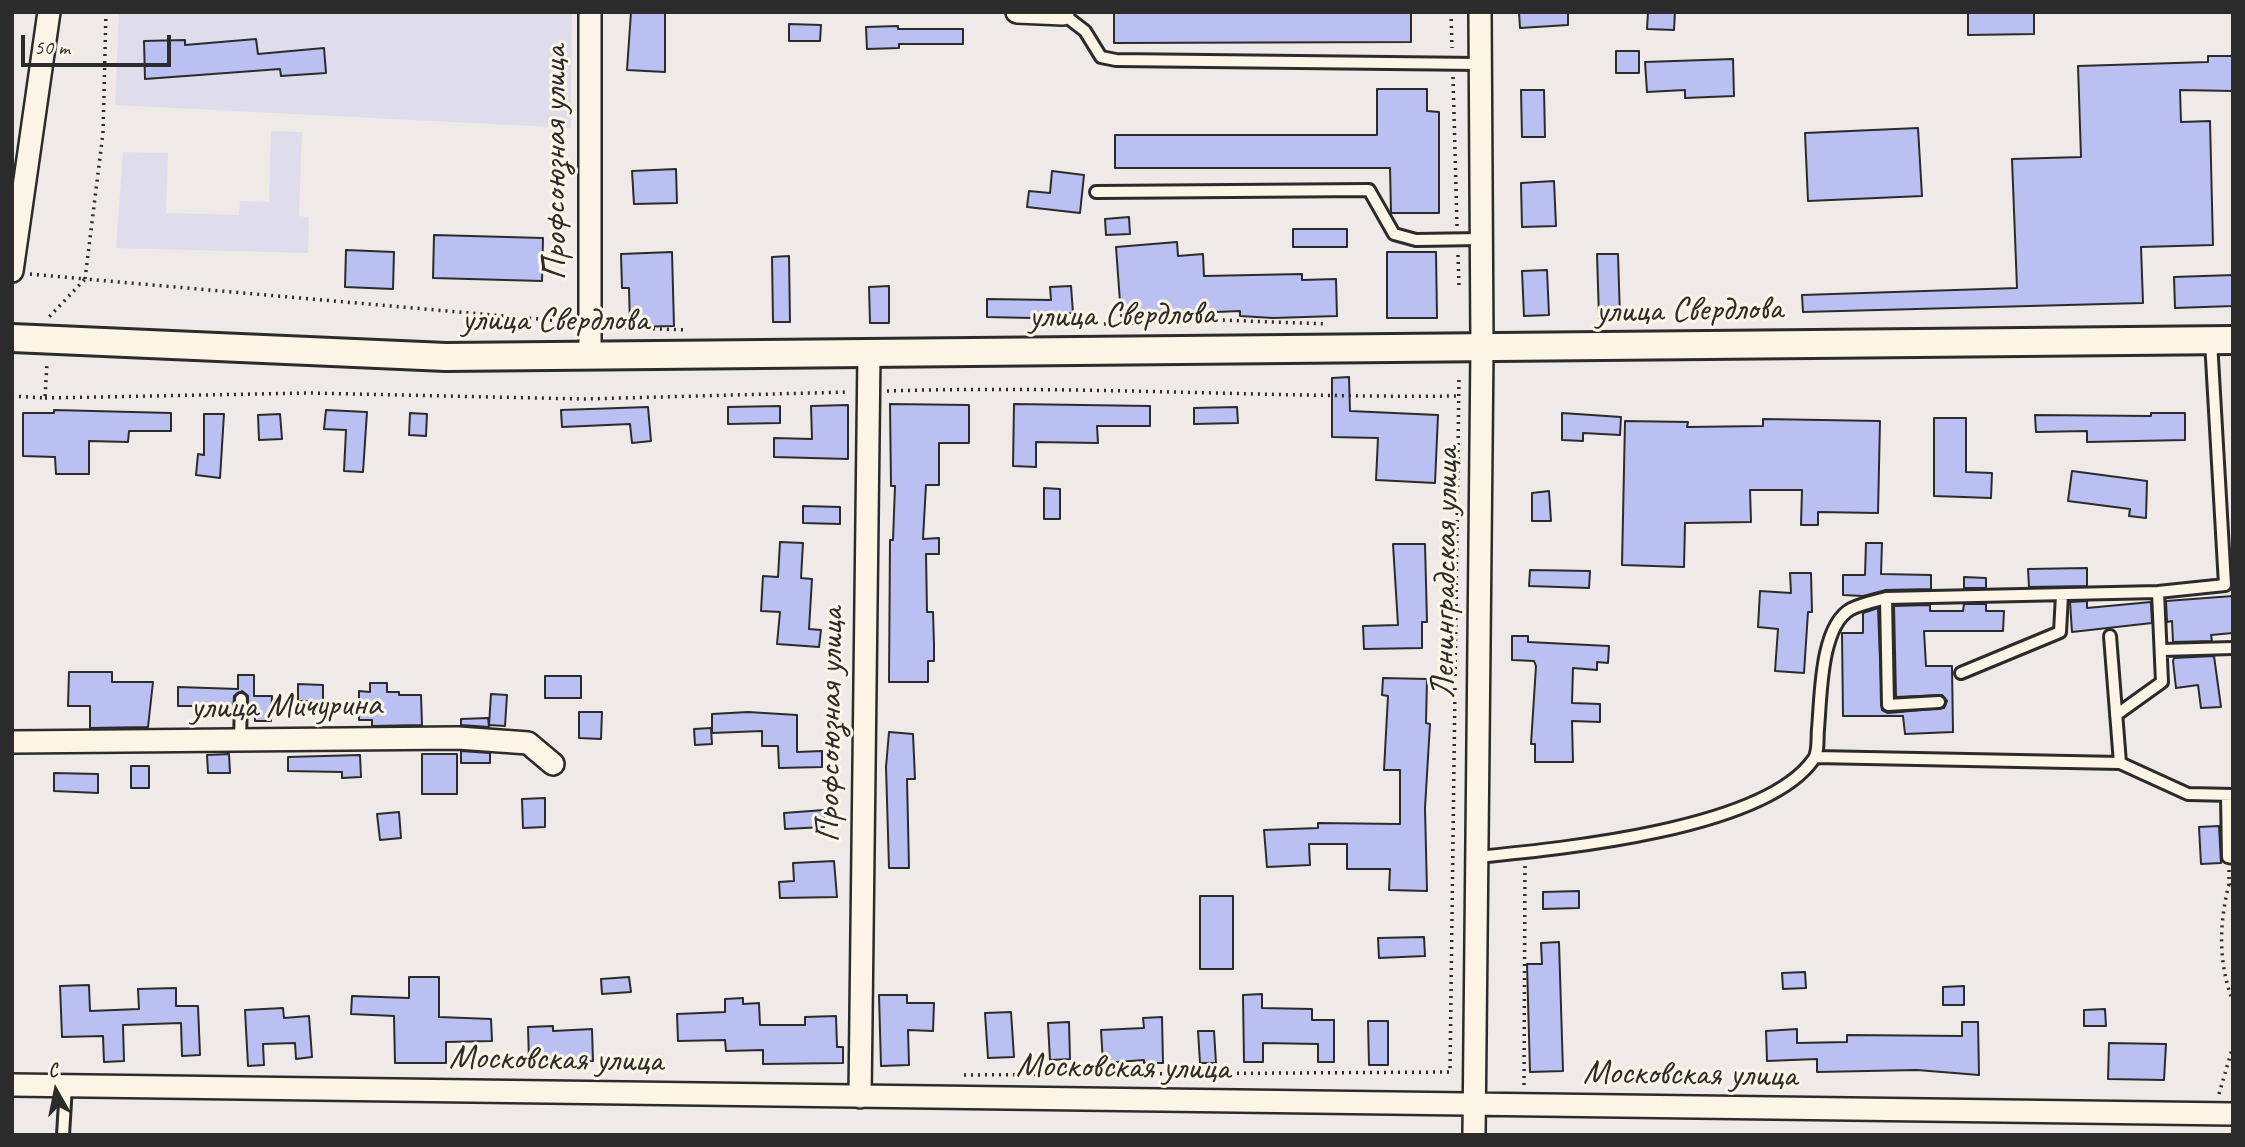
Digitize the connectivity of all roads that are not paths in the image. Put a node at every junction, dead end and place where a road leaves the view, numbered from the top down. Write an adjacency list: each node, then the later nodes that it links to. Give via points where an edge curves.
1 (49, 12): 7 (street)
2 (590, 12): 15 (street, Профсоюзная улица)
3 (1017, 12): 5 (street)
4 (1480, 12): 6 (street, Ленинградская улица)
5 (1063, 14): 6 (lane, via 1084,31 1101,57 1116,60)
6 (1480, 64): 9 (street, Ленинградская улица)
7 (20, 160): 10 (street)
8 (1097, 192): 9 (lane, via 1369,190 1394,234 1416,240)
9 (1481, 239): 13 (street, Ленинградская улица)
10 (12, 271)
11 (12, 338): 15 (street, улица Свердлова, via 446,357)
12 (2222, 340): 13 (street, улица Свердлова); 16 (lane)
13 (1471, 348): 14 (street, улица Свердлова); 33 (street, Ленинградская улица)
14 (869, 353): 15 (street, улица Свердлова); 37 (street, Профсоюзная улица)
15 (590, 355)
16 (2229, 586): 17 (lane)
17 (2158, 592): 18 (lane); 22 (lane)
18 (2062, 595): 19 (lane); 23 (lane, via 2060,632)
19 (1886, 598): 25 (lane, via 1888,705); 29 (lane, via 1849,610 1832,629 1823,672)
20 (2110, 636): 26 (lane)
21 (2233, 649): 22 (lane)
22 (2162, 650): 26 (lane, via 2162,682)
23 (1961, 673)
24 (241, 699): 27 (lane)
25 (1940, 702)
26 (2116, 715): 30 (lane)
27 (240, 741): 28 (street, улица Мичурина); 31 (street, улица Мичурина, via 458,738 528,743)
28 (12, 742)
29 (1816, 757): 30 (lane); 33 (lane, via 1798,776 1741,808 1665,831)
30 (2120, 763): 32 (lane, via 2188,794)
31 (553, 764)
32 (2230, 795): 34 (lane, via 2228,858)
33 (1477, 857): 38 (street, Ленинградская улица)
34 (2233, 858)
35 (12, 1085): 36 (street, Московская улица)
36 (66, 1086): 37 (street, Московская улица); 40 (lane)
37 (860, 1097): 38 (street, Московская улица)
38 (1475, 1106): 39 (street, Московская улица); 41 (street, Ленинградская улица)
39 (2224, 1121)
40 (63, 1135)
41 (1474, 1135)

